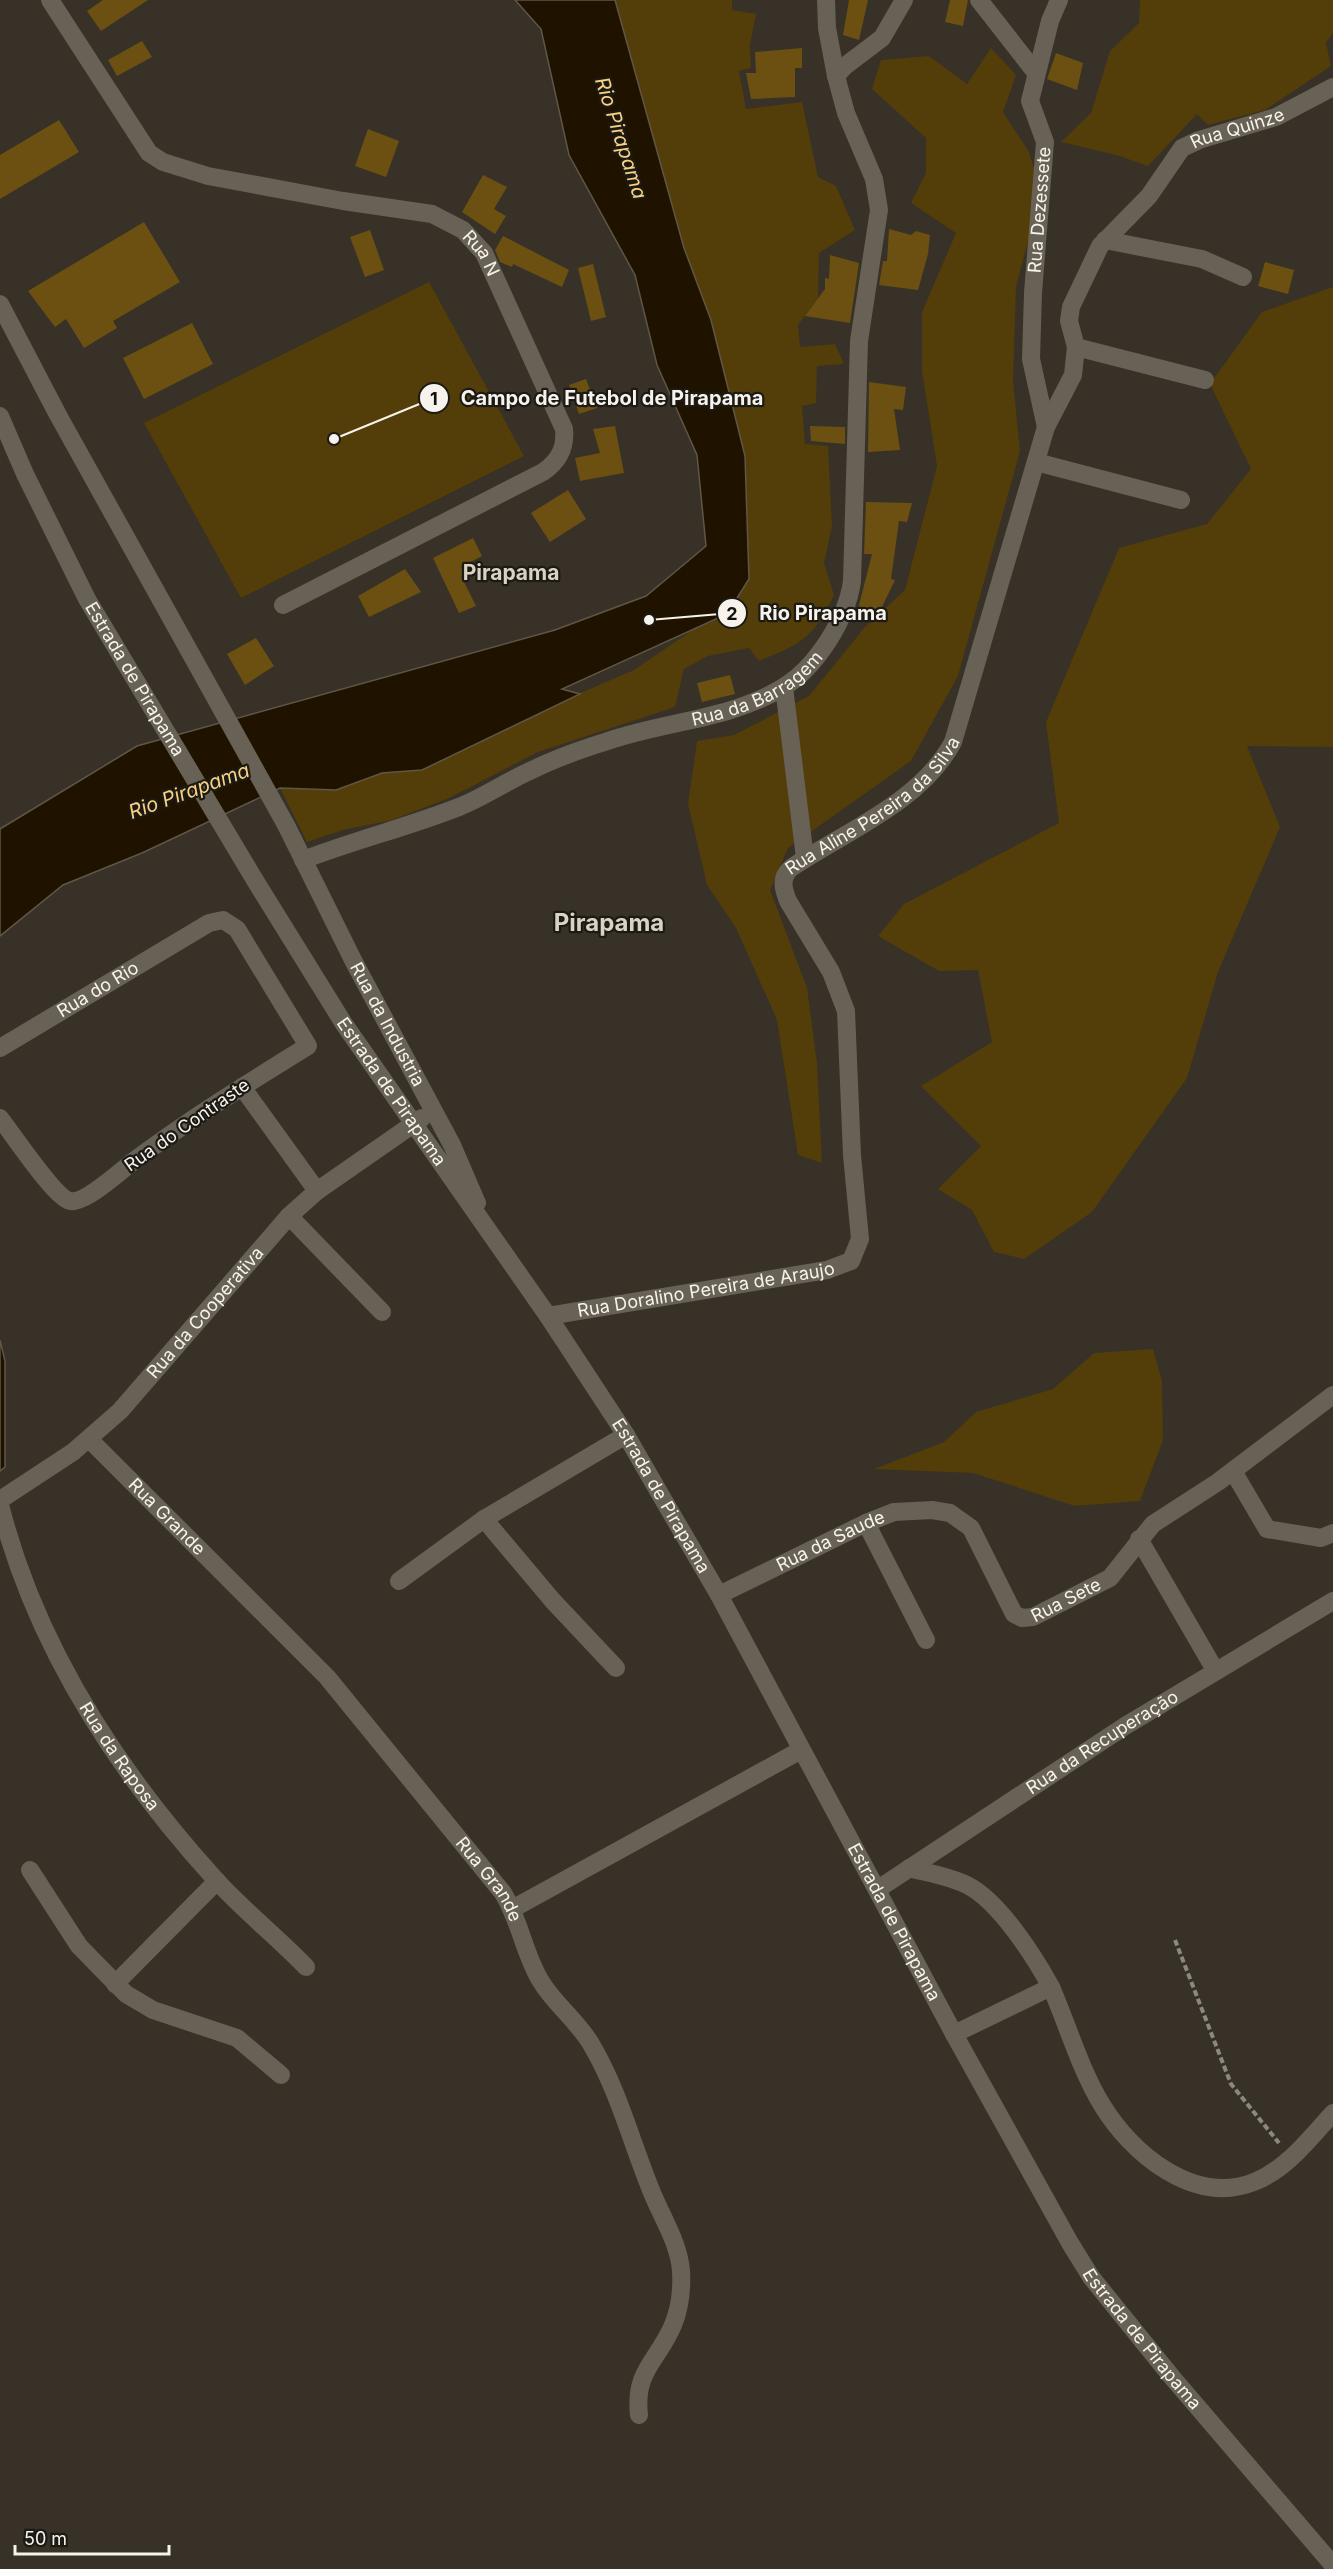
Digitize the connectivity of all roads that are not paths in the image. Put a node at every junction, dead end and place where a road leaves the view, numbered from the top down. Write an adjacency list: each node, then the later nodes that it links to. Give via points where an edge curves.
1 (50, 0): 18 (street, Rua N, via 149,153 163,162 208,176 280,190 432,214 463,230 484,253 564,429 562,452 543,472)
2 (826, 0): 7 (street, Rua da Barragem)
3 (904, 0): 7 (street, via 882,38)
4 (978, 0): 6 (street)
5 (1059, 0): 6 (street, Rua Dezessete)
6 (1036, 73): 15 (street, Rua Dezessete, via 1030,101 1045,136 1045,149 1031,359)
7 (836, 76): 19 (street, Rua da Barragem, via 846,113 874,179 879,210 859,340 852,581 842,620 807,666)
8 (1333, 87): 9 (street, Rua Quinze, via 1276,117 1182,148 1149,196)
9 (1105, 240): 10 (street, via 1202,259); 12 (street, Rua Quinze, via 1071,307 1069,321)
10 (1243, 277)
11 (0, 304): 21 (street, Rua da Industria)
12 (1076, 347): 13 (street); 15 (street, Rua Aline Pereira da Silva, via 1070,384)
13 (1205, 380)
14 (0, 416): 27 (street, Estrada de Pirapama, via 87,599 253,877 344,1024)
15 (1046, 427): 16 (street, Rua Aline Pereira da Silva)
16 (1036, 462): 17 (street); 20 (street, Rua Aline Pereira da Silva, via 958,726 945,755 925,779 898,800)
17 (1181, 500)
18 (283, 604)
19 (784, 687): 20 (street); 21 (street, Rua da Barragem, via 724,712 611,739 530,770 461,806)
20 (805, 858): 31 (street, Rua Aline Pereira da Silva, via 787,872 783,889 831,972 846,1011)
21 (303, 860): 25 (street, Rua da Industria)
22 (308, 1046): 23 (street, Rua do Rio, via 237,929 231,923 216,920); 24 (street, Rua do Contraste)
23 (0, 1048)
24 (242, 1087): 26 (street, Rua do Contraste, via 75,1202 67,1201 53,1188); 28 (street)
25 (433, 1111): 27 (street, Rua da Cooperativa); 30 (street, Rua da Industria, via 461,1163)
26 (0, 1118)
27 (412, 1124): 28 (street, Rua da Cooperativa); 30 (street, Estrada de Pirapama)
28 (317, 1191): 29 (street, Rua da Cooperativa)
29 (289, 1216): 32 (street); 36 (street, Rua da Cooperativa, via 140,1390)
30 (484, 1224): 33 (street, Estrada de Pirapama)
31 (858, 1249): 33 (street, Rua Doralino Pereira de Araujo, via 851,1261 827,1270)
32 (382, 1312)
33 (548, 1316): 35 (street, Estrada de Pirapama)
34 (1333, 1395): 37 (street, Rua Sete)
35 (626, 1435): 40 (street); 45 (street, Estrada de Pirapama)
36 (89, 1439): 38 (street, Rua da Cooperativa); 55 (street, Rua Grande, via 339,1690)
37 (1233, 1471): 42 (street, via 1267,1529 1321,1538); 43 (street, Rua Sete, via 1167,1514)
38 (0, 1503): 53 (street, Rua da Raposa, via 31,1603 70,1685 138,1784)
39 (950, 1513): 41 (street, Rua da Saude, via 915,1509); 43 (street, Rua Sete, via 971,1528 1007,1603 1022,1618 1046,1612 1110,1578)
40 (484, 1519): 44 (street); 48 (street)
41 (866, 1522): 45 (street, Rua da Saude); 47 (street)
42 (1333, 1533)
43 (1139, 1539): 49 (street)
44 (399, 1581)
45 (719, 1595): 50 (street, Estrada de Pirapama)
46 (1333, 1601): 49 (street, Rua da Recuperação)
47 (926, 1640)
48 (616, 1668)
49 (1215, 1670): 51 (street, Rua da Recuperação)
50 (801, 1750): 54 (street, Estrada de Pirapama); 55 (street)
51 (909, 1868): 54 (street, Rua da Recuperação); 58 (street, via 953,1879 981,1894 1030,1953)
52 (30, 1870): 57 (street, via 79,1946)
53 (217, 1881): 56 (street, Rua da Raposa); 57 (street)
54 (878, 1889): 59 (street, Estrada de Pirapama)
55 (512, 1909): 62 (street, Rua Grande, via 539,1978 598,2057 678,2255 681,2285 676,2314 640,2380)
56 (306, 1967)
57 (115, 1984): 60 (street, via 139,2004 237,2038)
58 (1051, 1987): 59 (street); 61 (street, via 1103,2107 1132,2143 1162,2169 1197,2183 1234,2187 1254,2182 1292,2157)
59 (954, 2034): 63 (street, Estrada de Pirapama, via 1091,2277)
60 (281, 2075)
61 (1333, 2112)
62 (639, 2415)
63 (1333, 2565)

